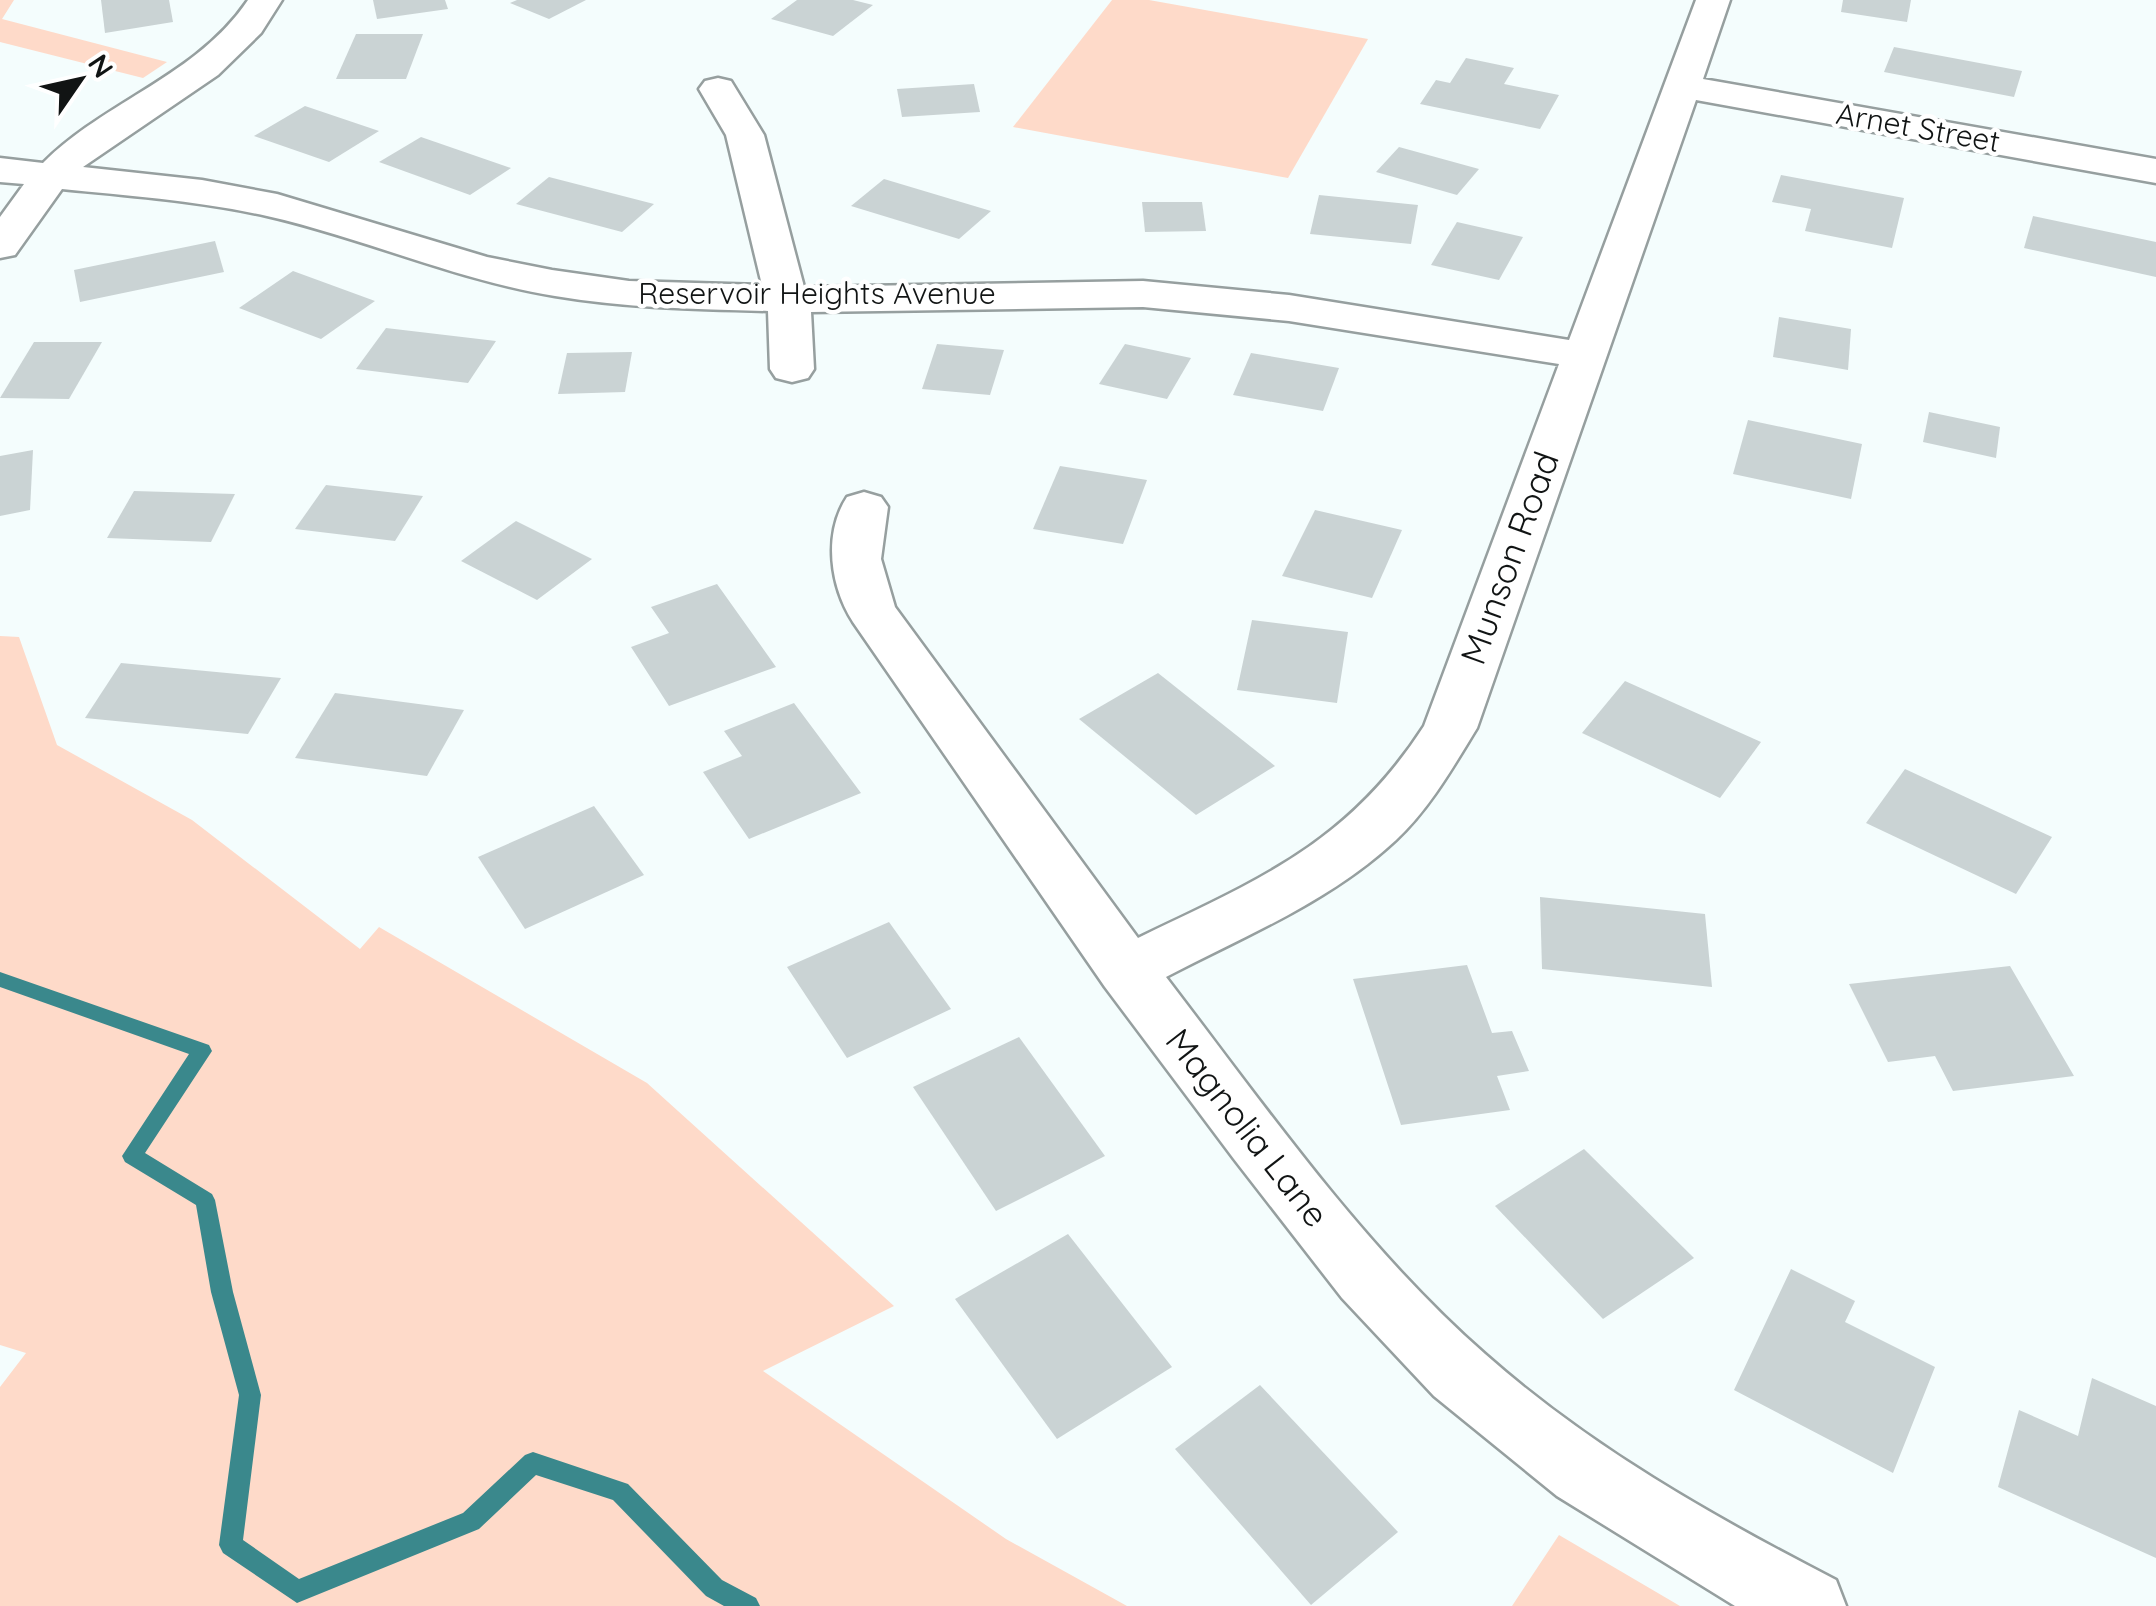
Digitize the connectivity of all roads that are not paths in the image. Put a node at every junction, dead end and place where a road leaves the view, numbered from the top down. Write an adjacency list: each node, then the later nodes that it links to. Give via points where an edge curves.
1 (265, 0): 7 (street, via 230,47)
2 (1713, 0): 3 (street, Munson Road)
3 (1680, 86): 6 (street, Arnet Street); 10 (street, Munson Road)
4 (718, 89): 9 (street, via 745,135)
5 (0, 170): 7 (street, Reservoir Heights Avenue)
6 (2156, 171)
7 (50, 175): 8 (street); 9 (street, Reservoir Heights Avenue, via 277,206 552,284)
8 (0, 246)
9 (784, 300): 10 (street, Reservoir Heights Avenue, via 1068,294 1210,299); 11 (street)
10 (1583, 355): 13 (street, Munson Road, via 1450,728 1419,779 1374,828 1315,872)
11 (792, 369)
12 (864, 507): 13 (street, Magnolia Lane, via 855,536 856,571 871,610)
13 (1126, 970): 14 (street, Magnolia Lane, via 1360,1276 1460,1376 1573,1467 1698,1548)
14 (1810, 1606)

